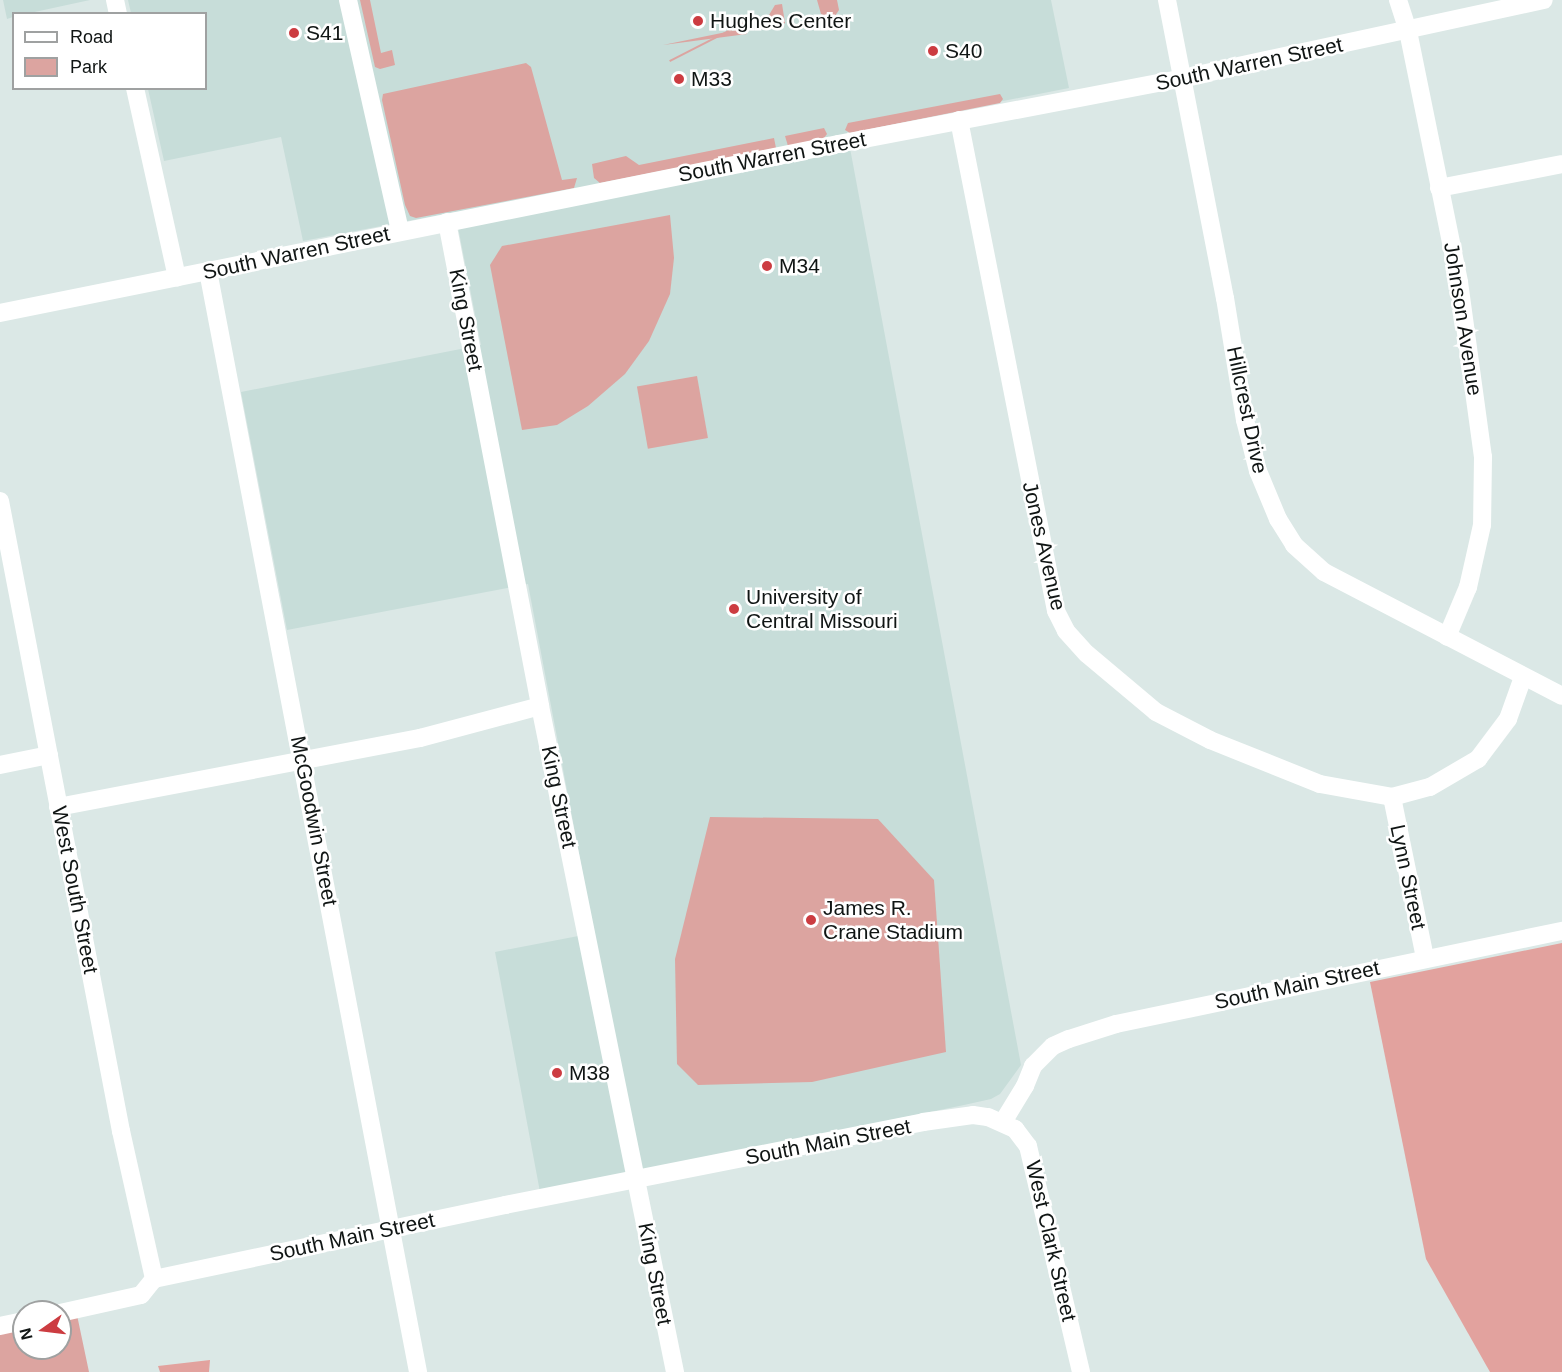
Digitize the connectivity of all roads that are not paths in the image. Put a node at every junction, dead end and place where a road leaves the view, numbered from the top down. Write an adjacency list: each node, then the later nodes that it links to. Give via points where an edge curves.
1 (348, 0): 13 (street)
2 (1167, 0): 7 (street, Hillcrest Drive)
3 (1398, 0): 6 (street, Johnson Avenue)
4 (1544, 0): 5 (street, South Warren Street)
5 (1523, 2): 6 (street, South Warren Street)
6 (1408, 31): 7 (street, South Warren Street); 11 (street, Johnson Avenue)
7 (1183, 78): 9 (street, South Warren Street); 18 (street, Hillcrest Drive, via 1245,420 1258,471 1278,519 1294,545 1324,573)
8 (135, 90): 15 (street)
9 (959, 120): 12 (street, South Warren Street); 25 (street, Jones Avenue, via 1053,599 1066,630 1087,654 1156,712 1210,740 1320,784)
10 (1562, 164): 11 (street)
11 (1439, 188): 18 (street, Johnson Avenue, via 1473,369 1484,496 1482,525 1468,587)
12 (447, 222): 13 (street, South Warren Street); 21 (street, King Street)
13 (400, 231): 14 (street, South Warren Street)
14 (208, 271): 15 (street, South Warren Street); 23 (street, McGoodwin Street)
15 (177, 277): 16 (street, South Warren Street)
16 (0, 313)
17 (0, 501): 22 (street, West South Street)
18 (1447, 637): 19 (street, Hillcrest Drive)
19 (1523, 677): 20 (street, Hillcrest Drive); 25 (street, Jones Avenue, via 1508,720 1478,759 1430,787)
20 (1562, 696)
21 (540, 706): 23 (street, via 471,726); 30 (street, King Street)
22 (49, 755): 24 (street); 26 (street, West South Street)
23 (302, 760): 26 (street); 31 (street, McGoodwin Street)
24 (0, 765)
25 (1392, 797): 28 (street, Lynn Street)
26 (58, 807): 32 (street, West South Street)
27 (1562, 932): 28 (street, South Main Street)
28 (1425, 958): 29 (street, South Main Street, via 1116,1024 1069,1039 1053,1046 1033,1066)
29 (1002, 1122): 30 (street, South Main Street, via 973,1115 923,1122); 36 (street, West Clark Street, via 1022,1136 1033,1159)
30 (636, 1181): 31 (street, South Main Street); 35 (street, King Street)
31 (391, 1229): 32 (street, South Main Street); 34 (street, McGoodwin Street)
32 (154, 1279): 33 (street, South Main Street, via 141,1295)
33 (72, 1310)
34 (418, 1372)
35 (675, 1372)
36 (1081, 1372)

